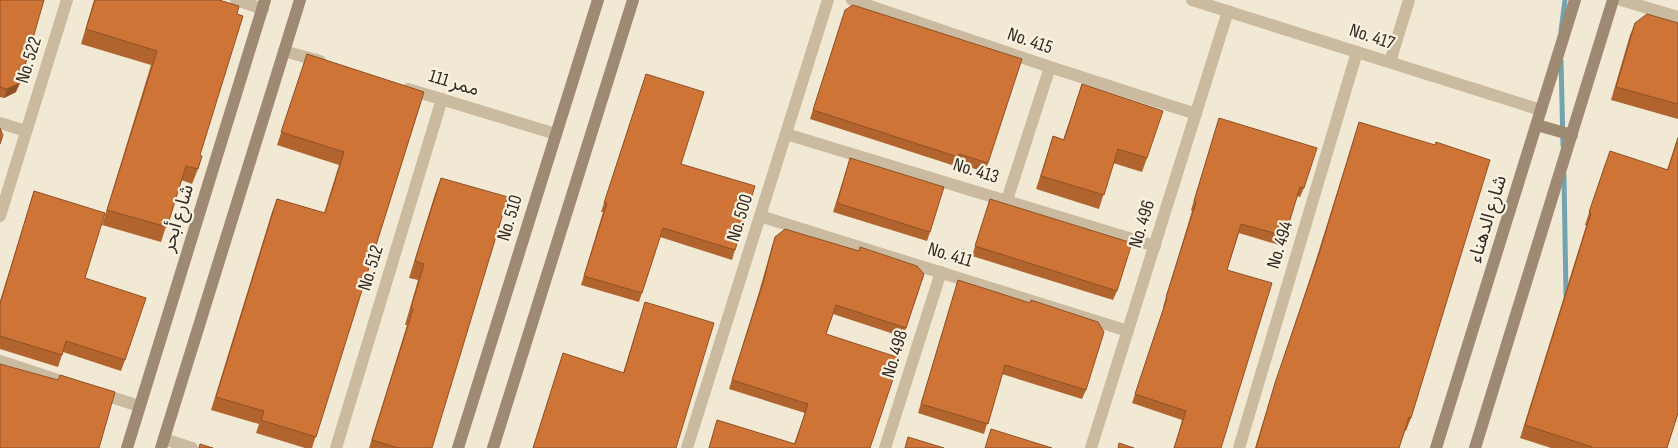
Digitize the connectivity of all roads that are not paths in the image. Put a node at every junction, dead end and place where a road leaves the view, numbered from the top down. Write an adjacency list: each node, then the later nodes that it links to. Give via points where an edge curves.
1 (67, 0): 27 (street, No. 522)
2 (236, 0): 13 (street)
3 (300, 0): 16 (street)
4 (598, 0): 28 (street, No. 510)
5 (633, 0): 44 (street)
6 (828, 0): 29 (street, No. 500)
7 (852, 0): 20 (street, No. 415)
8 (1192, 0): 14 (street, No. 417)
9 (1409, 0): 18 (street)
10 (1575, 0): 23 (street, شارع الدهناء)
11 (1613, 0): 30 (street)
12 (1621, 0): 15 (street)
13 (264, 4): 38 (street, شارع أبحر)
14 (1228, 11): 17 (street, No. 417); 24 (street, No. 496)
15 (1678, 17)
16 (284, 50): 19 (street); 39 (street)
17 (1357, 52): 18 (street, No. 417); 48 (street, No. 494)
18 (1390, 62): 23 (street, No. 417)
19 (330, 65)
20 (1050, 68): 24 (street, No. 415); 31 (street)
21 (396, 85): 22 (street, ممر 111)
22 (442, 99): 28 (street, ممر 111); 42 (street, No. 512)
23 (1542, 110): 26 (street, شارع الدهناء)
24 (1196, 114): 34 (street, No. 496)
25 (0, 123): 27 (street)
26 (1537, 125): 30 (street); 49 (street, شارع الدهناء)
27 (26, 131): 32 (street, No. 522)
28 (556, 134): 43 (street, No. 510)
29 (786, 134): 31 (street, No. 413); 33 (street, No. 500)
30 (1572, 136): 50 (street)
31 (1006, 200): 34 (street, No. 413)
32 (0, 216)
33 (760, 216): 35 (street, No. 411); 45 (street, No. 500)
34 (1155, 246): 36 (street, No. 496)
35 (941, 272): 36 (street, No. 411); 46 (street, No. 498)
36 (1128, 331): 47 (street, No. 496)
37 (0, 362): 38 (street)
38 (139, 406): 40 (street, شارع أبحر)
39 (163, 444): 41 (street)
40 (126, 448)
41 (192, 448)
42 (336, 448)
43 (458, 448)
44 (493, 448)
45 (687, 448)
46 (885, 448)
47 (1091, 448)
48 (1239, 448)
49 (1436, 448)
50 (1475, 448)

